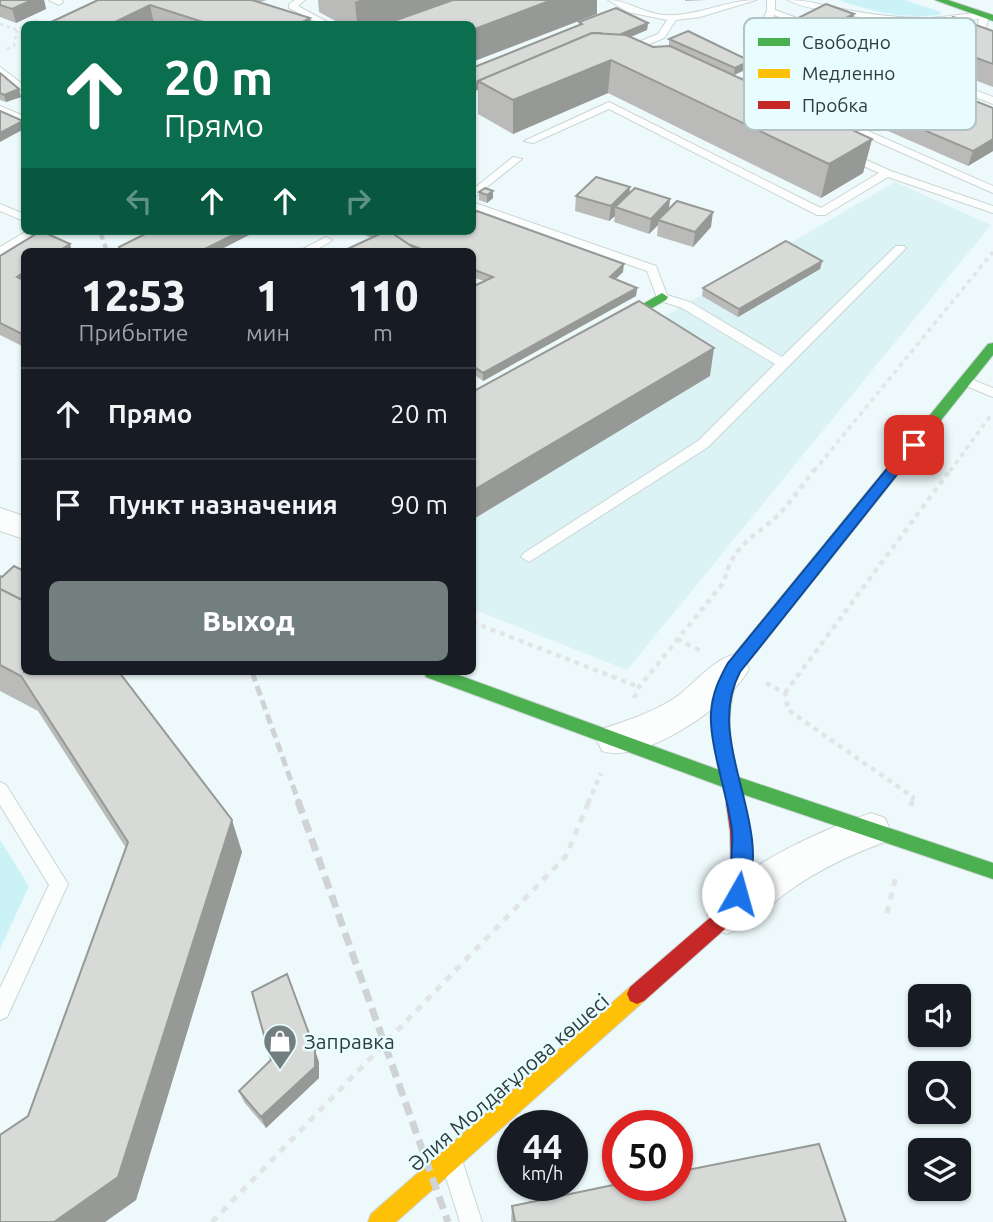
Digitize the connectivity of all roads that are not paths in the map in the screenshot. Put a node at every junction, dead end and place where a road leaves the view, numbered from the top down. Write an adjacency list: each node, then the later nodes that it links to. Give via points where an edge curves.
1 (301, 0): 14 (lane, via 292,6)
2 (612, 0): 13 (lane)
3 (752, 0): 13 (lane)
4 (771, 0): 8 (lane)
5 (792, 0): 11 (lane)
6 (939, 0): 7 (main road)
7 (988, 9): 12 (lane); 15 (lane)
8 (771, 11): 9 (lane); 10 (lane)
9 (768, 18)
10 (791, 18)
11 (865, 18)
12 (960, 18)
13 (672, 20): 16 (lane, via 661,36)
14 (320, 21)
15 (978, 41)
16 (625, 51): 17 (lane); 18 (lane)
17 (612, 53)
18 (637, 57)
19 (0, 71): 20 (lane)
20 (21, 88)
21 (976, 94): 22 (lane)
22 (993, 101)
23 (0, 109): 24 (lane)
24 (21, 118)
25 (858, 130): 30 (lane)
26 (528, 141): 29 (lane, via 609,105 821,213)
27 (837, 150): 29 (lane)
28 (517, 159): 31 (lane)
29 (887, 173): 34 (lane)
30 (993, 190)
31 (476, 193)
32 (476, 206): 41 (lane, via 652,269)
33 (0, 207): 35 (lane)
34 (993, 210)
35 (21, 217)
36 (28, 235): 40 (lane)
37 (326, 240): 39 (lane)
38 (900, 247): 44 (lane)
39 (311, 248)
40 (0, 251)
41 (662, 297): 42 (main road); 44 (lane, via 686,305)
42 (579, 343)
43 (993, 347): 45 (main road)
44 (784, 364): 49 (lane, via 703,444)
45 (966, 381): 46 (lane); 50 (main road)
46 (993, 393)
47 (0, 519): 48 (street)
48 (21, 527)
49 (529, 558)
50 (734, 667): 52 (street, via 671,721); 53 (main road, via 719,702)
51 (440, 675): 52 (main road)
52 (615, 740): 53 (main road)
53 (730, 782): 55 (main road); 57 (main road, via 743,866 738,894)
54 (0, 790): 58 (lane, via 59,884)
55 (887, 835): 56 (main road); 57 (street, via 831,842 790,865)
56 (993, 871)
57 (727, 915): 59 (main road, Әлия Молдағұлова көшесі)
58 (0, 1010)
59 (452, 1160): 60 (main road, Әлия Молдағұлова көшесі); 61 (lane)
60 (379, 1222)
61 (471, 1222)

